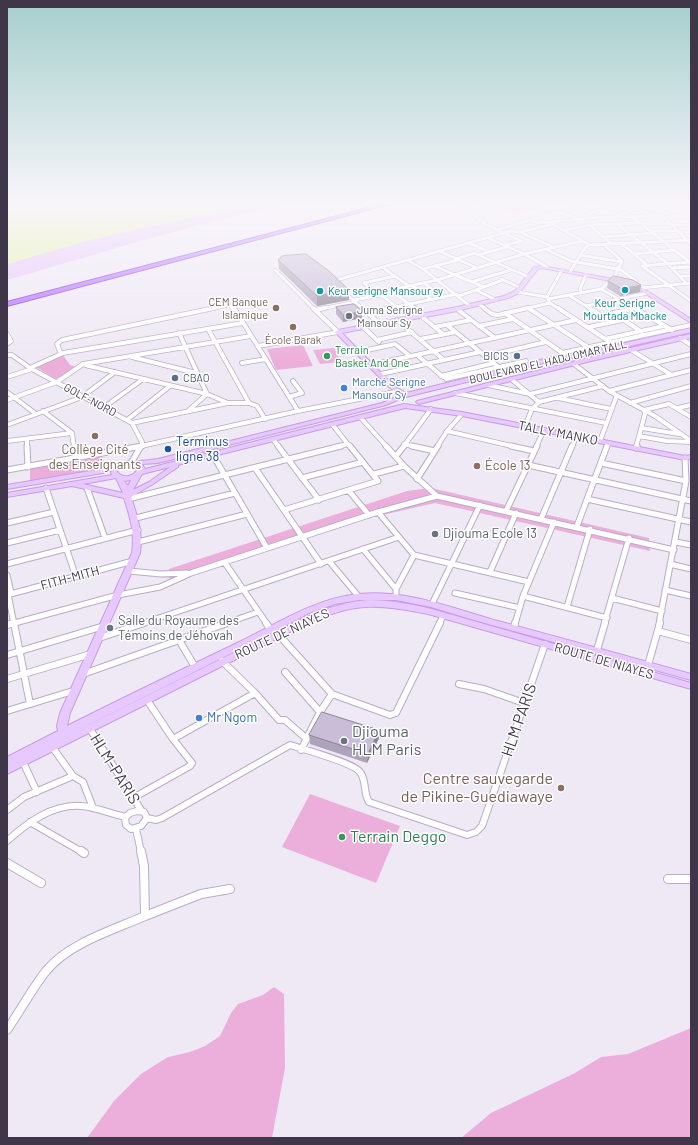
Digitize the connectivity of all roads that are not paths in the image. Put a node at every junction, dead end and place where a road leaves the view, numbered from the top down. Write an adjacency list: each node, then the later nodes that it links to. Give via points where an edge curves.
1 (177, 255): 74 (highway)
2 (188, 255): 77 (highway)
3 (423, 255): 18 (street)
4 (449, 255): 17 (street)
5 (467, 255): 17 (street)
6 (479, 255): 21 (street)
7 (519, 255): 21 (street)
8 (527, 255): 26 (street)
9 (557, 255): 19 (street)
10 (580, 255): 19 (street)
11 (583, 255): 20 (street)
12 (615, 255): 20 (street)
13 (636, 255): 24 (street)
14 (657, 255): 22 (street)
15 (684, 257): 16 (street); 23 (street)
16 (691, 257)
17 (457, 259): 25 (street); 29 (street)
18 (407, 260): 28 (street); 32 (street)
19 (577, 262): 30 (street); 36 (street)
20 (622, 262): 30 (street)
21 (495, 263): 29 (street); 34 (street)
22 (667, 263): 23 (street); 24 (street); 31 (street)
23 (690, 263)
24 (647, 265): 51 (street, via 642,266)
25 (435, 266): 32 (street); 37 (street)
26 (547, 267): 35 (main road); 43 (main road, via 537,268)
27 (691, 267): 31 (street)
28 (383, 268): 40 (street); 52 (street, via 333,281)
29 (477, 268): 37 (street)
30 (618, 268): 44 (street); 54 (street, via 636,281)
31 (672, 268): 41 (street)
32 (423, 269): 45 (street)
33 (275, 270): 86 (street)
34 (511, 270): 38 (street); 43 (street)
35 (562, 270): 36 (main road); 73 (street)
36 (570, 272): 39 (main road)
37 (455, 275): 45 (street); 47 (street)
38 (493, 275): 46 (street); 47 (street)
39 (586, 275): 44 (main road); 62 (street, via 580,289)
40 (395, 276): 53 (street); 65 (street, via 364,283)
41 (680, 276): 42 (street); 49 (street)
42 (691, 276)
43 (529, 277): 56 (main road)
44 (613, 279): 54 (main road); 57 (street)
45 (436, 280): 48 (street); 66 (street)
46 (503, 280): 55 (street); 56 (street)
47 (471, 282): 55 (street)
48 (424, 283): 53 (street); 69 (street)
49 (686, 283): 50 (street); 51 (street)
50 (691, 283)
51 (668, 285): 54 (street); 67 (street)
52 (338, 286)
53 (411, 286): 60 (street); 71 (street)
54 (638, 286): 63 (main road)
55 (484, 287): 58 (street)
56 (521, 288): 61 (main road)
57 (601, 289): 62 (street); 70 (street)
58 (476, 290): 66 (street); 72 (street)
59 (343, 291): 75 (street)
60 (391, 291): 65 (street); 78 (street)
61 (517, 292): 72 (main road); 73 (street)
62 (582, 293): 68 (street)
63 (648, 293): 70 (street); 97 (main road)
64 (691, 294): 67 (street)
65 (379, 295): 75 (street); 82 (street)
66 (458, 295): 69 (street); 80 (street)
67 (682, 295): 76 (street)
68 (570, 296): 73 (street); 81 (street)
69 (444, 298): 71 (street)
70 (619, 299): 81 (street); 84 (street)
71 (432, 300): 78 (street)
72 (496, 300): 79 (main road)
73 (548, 300): 83 (street); 95 (street)
74 (7, 301)
75 (355, 301): 86 (street); 87 (street)
76 (691, 301)
77 (7, 304)
78 (410, 304): 82 (street); 90 (street)
79 (479, 304): 80 (main road); 88 (street, via 494,314)
80 (470, 306): 85 (main road)
81 (586, 306): 91 (street)
82 (396, 308): 87 (street)
83 (528, 308): 88 (street); 102 (street)
84 (635, 308): 89 (street); 105 (street)
85 (457, 309): 90 (main road); 94 (street)
86 (315, 310): 114 (street)
87 (368, 313): 100 (street)
88 (505, 313): 92 (street)
89 (613, 313): 91 (street); 96 (street)
90 (422, 315): 93 (main road); 107 (street)
91 (602, 316): 98 (street)
92 (513, 319): 104 (street); 111 (street)
93 (397, 320): 100 (main road); 115 (street)
94 (471, 320): 101 (street); 104 (street)
95 (576, 320): 102 (street); 108 (street)
96 (623, 320): 98 (street); 113 (street)
97 (691, 321)
98 (612, 322): 108 (street)
99 (243, 323): 109 (street); 121 (street); 145 (street, via 233,307 222,306 62,340 57,344)
100 (380, 324): 106 (main road)
101 (447, 325): 107 (street); 116 (street)
102 (554, 325): 111 (street); 138 (street)
103 (691, 325): 110 (street)
104 (479, 326): 124 (street)
105 (664, 326): 110 (street); 113 (street)
106 (363, 327): 114 (main road); 127 (street)
107 (435, 327): 118 (street)
108 (589, 327): 126 (street)
109 (208, 328): 117 (street); 128 (street)
110 (670, 329): 119 (street); 123 (street)
111 (530, 330): 124 (street); 129 (street)
112 (691, 330): 119 (main road, BOULEVARD EL HADJ OMAR TALL)
113 (640, 331): 123 (street); 126 (street)
114 (338, 332): 134 (street); 141 (main road)
115 (412, 332): 125 (street); 127 (street)
116 (456, 332): 118 (street); 132 (street)
117 (179, 333): 137 (street); 145 (street)
118 (442, 334): 125 (street)
119 (678, 335): 122 (main road, BOULEVARD EL HADJ OMAR TALL); 123 (main road, BOULEVARD EL HADJ OMAR TALL); 133 (street); 139 (main road, BOULEVARD EL HADJ OMAR TALL)
120 (8, 336): 130 (street)
121 (251, 336): 128 (street); 134 (street)
122 (691, 336)
123 (649, 337): 131 (street); 136 (main road, BOULEVARD EL HADJ OMAR TALL)
124 (495, 338): 132 (street)
125 (420, 339): 140 (street)
126 (605, 339): 131 (street)
127 (377, 340): 135 (street)
128 (214, 342): 137 (street); 196 (street)
129 (546, 342): 146 (street); 151 (street)
130 (8, 343)
131 (611, 343): 136 (street); 138 (street)
132 (470, 344): 140 (street); 142 (street)
133 (691, 345)
134 (258, 346): 152 (street)
135 (384, 346): 141 (street); 150 (street, via 397,344)
136 (617, 346): 143 (main road, BOULEVARD EL HADJ OMAR TALL)
137 (185, 347): 149 (street); 167 (street)
138 (588, 347): 143 (street); 146 (street)
139 (631, 350): 158 (street); 161 (main road, BOULEVARD EL HADJ OMAR TALL)
140 (434, 351): 148 (street); 153 (street)
141 (358, 352): 160 (main road)
142 (480, 352): 151 (street); 153 (street)
143 (595, 352): 146 (main road, BOULEVARD EL HADJ OMAR TALL)
144 (8, 354): 163 (street, GOLF-NORD)
145 (61, 354): 163 (street)
146 (565, 354): 166 (main road, BOULEVARD EL HADJ OMAR TALL)
147 (691, 354): 158 (street)
148 (417, 355): 150 (street); 156 (street)
149 (130, 356): 159 (street); 167 (street)
150 (410, 356): 160 (street)
151 (486, 356): 157 (street)
152 (266, 359): 155 (street); 192 (street)
153 (444, 360): 156 (street)
154 (526, 361): 162 (street)
155 (242, 363)
156 (427, 363): 168 (street); 170 (street)
157 (494, 363): 162 (street); 170 (street)
158 (652, 363): 169 (street); 174 (street)
159 (83, 364): 165 (street); 177 (street)
160 (370, 364): 168 (main road)
161 (574, 364): 173 (main road, BOULEVARD EL HADJ OMAR TALL); 174 (street)
162 (499, 367): 166 (street); 175 (street)
163 (31, 368): 171 (street); 177 (street, GOLF-NORD)
164 (691, 370): 169 (street)
165 (115, 372): 172 (street); 191 (street)
166 (505, 372): 178 (main road, BOULEVARD EL HADJ OMAR TALL)
167 (196, 373): 186 (street)
168 (380, 374): 187 (main road)
169 (670, 374): 183 (street)
170 (441, 376): 175 (street)
171 (7, 377)
172 (143, 379): 180 (street); 203 (street)
173 (511, 379): 179 (main road, BOULEVARD EL HADJ OMAR TALL); 188 (street)
174 (593, 379): 181 (street); 188 (street)
175 (446, 380): 178 (street)
176 (293, 381): 192 (street, via 302,393)
177 (57, 382): 191 (street, GOLF-NORD); 193 (street)
178 (451, 385): 189 (main road, BOULEVARD EL HADJ OMAR TALL)
179 (488, 385): 185 (main road, BOULEVARD EL HADJ OMAR TALL); 188 (street)
180 (170, 386): 186 (street); 217 (street)
181 (603, 386): 183 (street); 194 (street)
182 (691, 386): 200 (street)
183 (609, 390): 190 (street)
184 (7, 392): 193 (street)
185 (455, 393): 197 (main road, BOULEVARD EL HADJ OMAR TALL); 206 (street)
186 (206, 394): 199 (street); 210 (street)
187 (395, 394): 189 (main road, BOULEVARD EL HADJ OMAR TALL); 189 (main road, TALLY MANKO); 202 (main road, via 397,404); 211 (street); 249 (main road, via 384,404 148,463)
188 (530, 394): 198 (street)
189 (405, 395): 197 (main road, TALLY MANKO, via 416,397)
190 (617, 395): 200 (street); 207 (street)
191 (82, 397): 203 (street, GOLF-NORD); 209 (street)
192 (289, 397): 211 (street)
193 (14, 398): 195 (street); 212 (street)
194 (556, 398): 198 (street); 207 (street)
195 (7, 400)
196 (249, 402): 199 (street); 216 (street, via 257,406)
197 (419, 402): 202 (main road, BOULEVARD EL HADJ OMAR TALL, via 417,405); 205 (main road, TALLY MANKO)
198 (539, 402): 206 (street)
199 (228, 403): 210 (street)
200 (630, 403): 208 (street)
201 (691, 404): 204 (street)
202 (406, 407): 205 (main road, TALLY MANKO); 214 (main road)
203 (103, 408): 217 (street, GOLF-NORD)
204 (678, 408): 208 (street, via 668,404); 215 (street)
205 (430, 409): 213 (main road, TALLY MANKO); 237 (street)
206 (532, 409): 219 (street); 222 (street)
207 (611, 409): 219 (street)
208 (644, 410): 223 (street); 227 (street)
209 (43, 411): 212 (street); 226 (street)
210 (188, 411): 218 (street)
211 (298, 411): 216 (street)
212 (36, 414): 221 (street)
213 (462, 414): 222 (main road, TALLY MANKO); 225 (street)
214 (360, 417): 220 (main road); 243 (street)
215 (691, 417)
216 (265, 419): 238 (street)
217 (127, 420): 218 (street, GOLF-NORD)
218 (132, 423): 238 (street, GOLF-NORD, via 139,435)
219 (606, 423): 233 (street)
220 (332, 424): 231 (main road); 236 (street)
221 (7, 425)
222 (525, 426): 224 (main road, TALLY MANKO)
223 (642, 428): 227 (street); 228 (street)
224 (544, 430): 229 (main road, TALLY MANKO); 241 (street)
225 (447, 432): 240 (street); 241 (street)
226 (72, 433): 230 (street); 245 (street)
227 (681, 434): 234 (street)
228 (639, 436): 234 (street, via 667,441); 239 (street)
229 (576, 437): 233 (main road, TALLY MANKO); 257 (street)
230 (27, 439): 232 (street); 254 (street)
231 (273, 439): 242 (main road); 246 (street)
232 (7, 441)
233 (600, 441): 235 (main road, TALLY MANKO)
234 (691, 441)
235 (608, 443): 239 (main road, TALLY MANKO); 250 (street)
236 (348, 444): 246 (street); 248 (street)
237 (404, 444): 240 (street); 243 (street)
238 (141, 446): 245 (street); 249 (street)
239 (636, 448): 244 (main road, TALLY MANKO)
240 (435, 451): 263 (street)
241 (534, 451): 251 (street)
242 (213, 455): 247 (main road); 260 (street)
243 (396, 456): 253 (street)
244 (688, 457): 265 (street)
245 (76, 458): 254 (street)
246 (288, 459): 255 (street); 262 (street)
247 (183, 462): 258 (main road); 273 (main road)
248 (363, 462): 259 (street); 262 (street)
249 (133, 463): 252 (main road); 258 (main road, via 141,467)
250 (601, 463): 264 (street); 265 (street)
251 (528, 465): 257 (street); 281 (street)
252 (118, 466): 261 (main road, via 114,472); 267 (main road, via 103,471)
253 (404, 466): 259 (street); 263 (street)
254 (28, 467): 256 (street)
255 (256, 468): 260 (street); 280 (street)
256 (7, 470)
257 (562, 472): 264 (street); 288 (street)
258 (139, 474): 261 (main road, via 128,478); 273 (main road)
259 (374, 474): 270 (street, via 377,482)
260 (224, 475): 271 (street); 273 (street)
261 (118, 477): 266 (main road); 273 (main road, via 125,485)
262 (302, 478): 277 (street)
263 (417, 479): 274 (street)
264 (594, 479): 275 (street); 276 (street)
265 (686, 481): 276 (street)
266 (73, 484): 268 (main road); 269 (main road)
267 (7, 487)
268 (46, 488): 272 (main road); 282 (street)
269 (87, 488): 273 (main road); 299 (street)
270 (349, 491): 277 (street); 286 (street)
271 (234, 493): 285 (street); 287 (street)
272 (7, 495)
273 (128, 496): 287 (main road)
274 (437, 496): 279 (street); 283 (street)
275 (587, 499): 289 (street); 293 (street)
276 (683, 499): 278 (street); 289 (street)
277 (319, 500): 280 (street)
278 (691, 501)
279 (480, 505): 281 (street); 313 (street)
280 (284, 510): 297 (street)
281 (506, 511): 284 (street)
282 (54, 512): 292 (street); 295 (street)
283 (378, 512): 286 (street); 298 (street)
284 (516, 513): 288 (street); 319 (street)
285 (247, 514): 301 (street); 305 (street)
286 (369, 515): 297 (street)
287 (136, 518): 296 (main road)
288 (541, 519): 290 (street)
289 (680, 520): 291 (street); 302 (street)
290 (554, 522): 293 (street); 323 (street)
291 (691, 522)
292 (7, 523)
293 (577, 526): 294 (street)
294 (590, 529): 300 (street); 335 (street)
295 (60, 530): 303 (street); 306 (street)
296 (138, 530): 299 (street); 301 (main road)
297 (301, 537): 305 (street); 315 (street)
298 (399, 537): 307 (street); 309 (street)
299 (105, 538): 306 (street)
300 (629, 538): 308 (street); 333 (street)
301 (138, 542): 311 (main road)
302 (676, 542): 304 (street); 308 (street)
303 (7, 543)
304 (691, 545)
305 (267, 548): 312 (street)
306 (66, 549): 314 (street); 322 (street)
307 (363, 549): 310 (street); 326 (street)
308 (674, 550): 316 (street)
309 (414, 555): 313 (street); 326 (street)
310 (329, 561): 315 (street); 330 (street)
311 (133, 562): 318 (main road); 322 (street, FITH-MITH)
312 (225, 563): 320 (street); 324 (street)
313 (452, 563): 319 (street); 334 (street)
314 (7, 564)
315 (321, 564): 324 (street)
316 (670, 564): 317 (street); 325 (street)
317 (691, 569)
318 (129, 571): 320 (street); 329 (main road)
319 (490, 572): 323 (street)
320 (191, 573): 329 (street, via 160,587)
321 (7, 575): 328 (street)
322 (76, 577): 328 (street, FITH-MITH)
323 (529, 582): 331 (street)
324 (242, 590): 338 (street); 346 (street)
325 (665, 590): 332 (street); 337 (street)
326 (396, 593): 330 (main road, ROUTE DE NIAYES); 334 (main road, ROUTE DE NIAYES)
327 (455, 593): 336 (street)
328 (9, 594): 341 (street)
329 (118, 595): 341 (street); 342 (main road)
330 (359, 596): 345 (main road, ROUTE DE NIAYES, via 306,611)
331 (523, 596): 335 (street); 336 (street)
332 (691, 596)
333 (612, 598): 337 (street); 340 (street)
334 (432, 604): 343 (main road, ROUTE DE NIAYES)
335 (567, 607): 340 (street)
336 (520, 608): 343 (street)
337 (662, 611): 344 (street)
338 (258, 612): 345 (street); 347 (street)
339 (443, 616): 345 (main road, ROUTE DE NIAYES, via 392,605 360,604 321,614); 349 (main road, ROUTE DE NIAYES); 366 (street, via 396,713 390,715)
340 (607, 618): 350 (street)
341 (10, 624): 351 (street)
342 (104, 626): 346 (main road); 351 (street)
343 (514, 628): 350 (main road, ROUTE DE NIAYES)
344 (658, 631): 348 (street); 356 (street)
345 (275, 632): 354 (main road, ROUTE DE NIAYES); 355 (main road, ROUTE DE NIAYES); 366 (street)
346 (99, 638): 353 (main road)
347 (179, 640): 355 (street); 359 (street)
348 (691, 640)
349 (545, 644): 356 (main road, ROUTE DE NIAYES); 368 (street, HLM PARIS)
350 (597, 650): 356 (main road, ROUTE DE NIAYES)
351 (20, 651): 352 (street); 358 (street)
352 (7, 654)
353 (92, 654): 358 (street); 359 (main road)
354 (222, 662): 365 (street); 367 (main road, ROUTE DE NIAYES)
355 (195, 667): 373 (main road, ROUTE DE NIAYES)
356 (648, 668): 360 (main road, ROUTE DE NIAYES); 363 (main road, ROUTE DE NIAYES)
357 (285, 672): 371 (street)
358 (24, 674): 361 (street); 369 (street)
359 (83, 674): 364 (main road)
360 (691, 677)
361 (7, 679)
362 (459, 684): 368 (street, via 484,689)
363 (691, 686)
364 (73, 691): 369 (street); 373 (main road, via 63,718)
365 (255, 693): 374 (street); 375 (street, via 279,720 285,720)
366 (332, 694): 371 (street)
367 (147, 700): 372 (main road, ROUTE DE NIAYES); 374 (street)
368 (524, 703): 377 (street, HLM PARIS, via 482,826 476,832 467,835 369,802 363,776 356,767)
369 (30, 704): 370 (street)
370 (7, 712)
371 (320, 712): 375 (street)
372 (90, 729): 373 (main road, ROUTE DE NIAYES); 383 (street, HLM-PARIS)
373 (63, 738): 376 (main road, ROUTE DE NIAYES); 378 (main road, ROUTE DE NIAYES)
374 (173, 739): 383 (street, via 192,764)
375 (308, 739): 377 (street)
376 (53, 748): 379 (main road, ROUTE DE NIAYES); 381 (street)
377 (301, 750): 388 (street, via 288,746 162,818)
378 (7, 762)
379 (23, 762): 380 (main road, ROUTE DE NIAYES); 382 (street)
380 (7, 770)
381 (73, 776): 382 (street); 384 (street, via 83,782)
382 (37, 792): 385 (street, via 24,797)
383 (132, 798): 386 (street, HLM-PARIS)
384 (93, 808): 387 (street); 389 (street, via 57,808)
385 (7, 810)
386 (141, 810): 387 (street); 388 (street)
387 (126, 817): 390 (street, via 128,827)
388 (147, 818): 390 (street, via 144,825)
389 (30, 822): 391 (street); 392 (street)
390 (136, 829): 398 (street, via 144,866)
391 (7, 841)
392 (84, 852)
393 (7, 863): 396 (street)
394 (668, 879): 395 (street)
395 (691, 879)
396 (41, 883)
397 (230, 889): 398 (street, via 201,894)
398 (144, 916): 399 (street, via 76,946 61,958 47,970)
399 (7, 1030)

